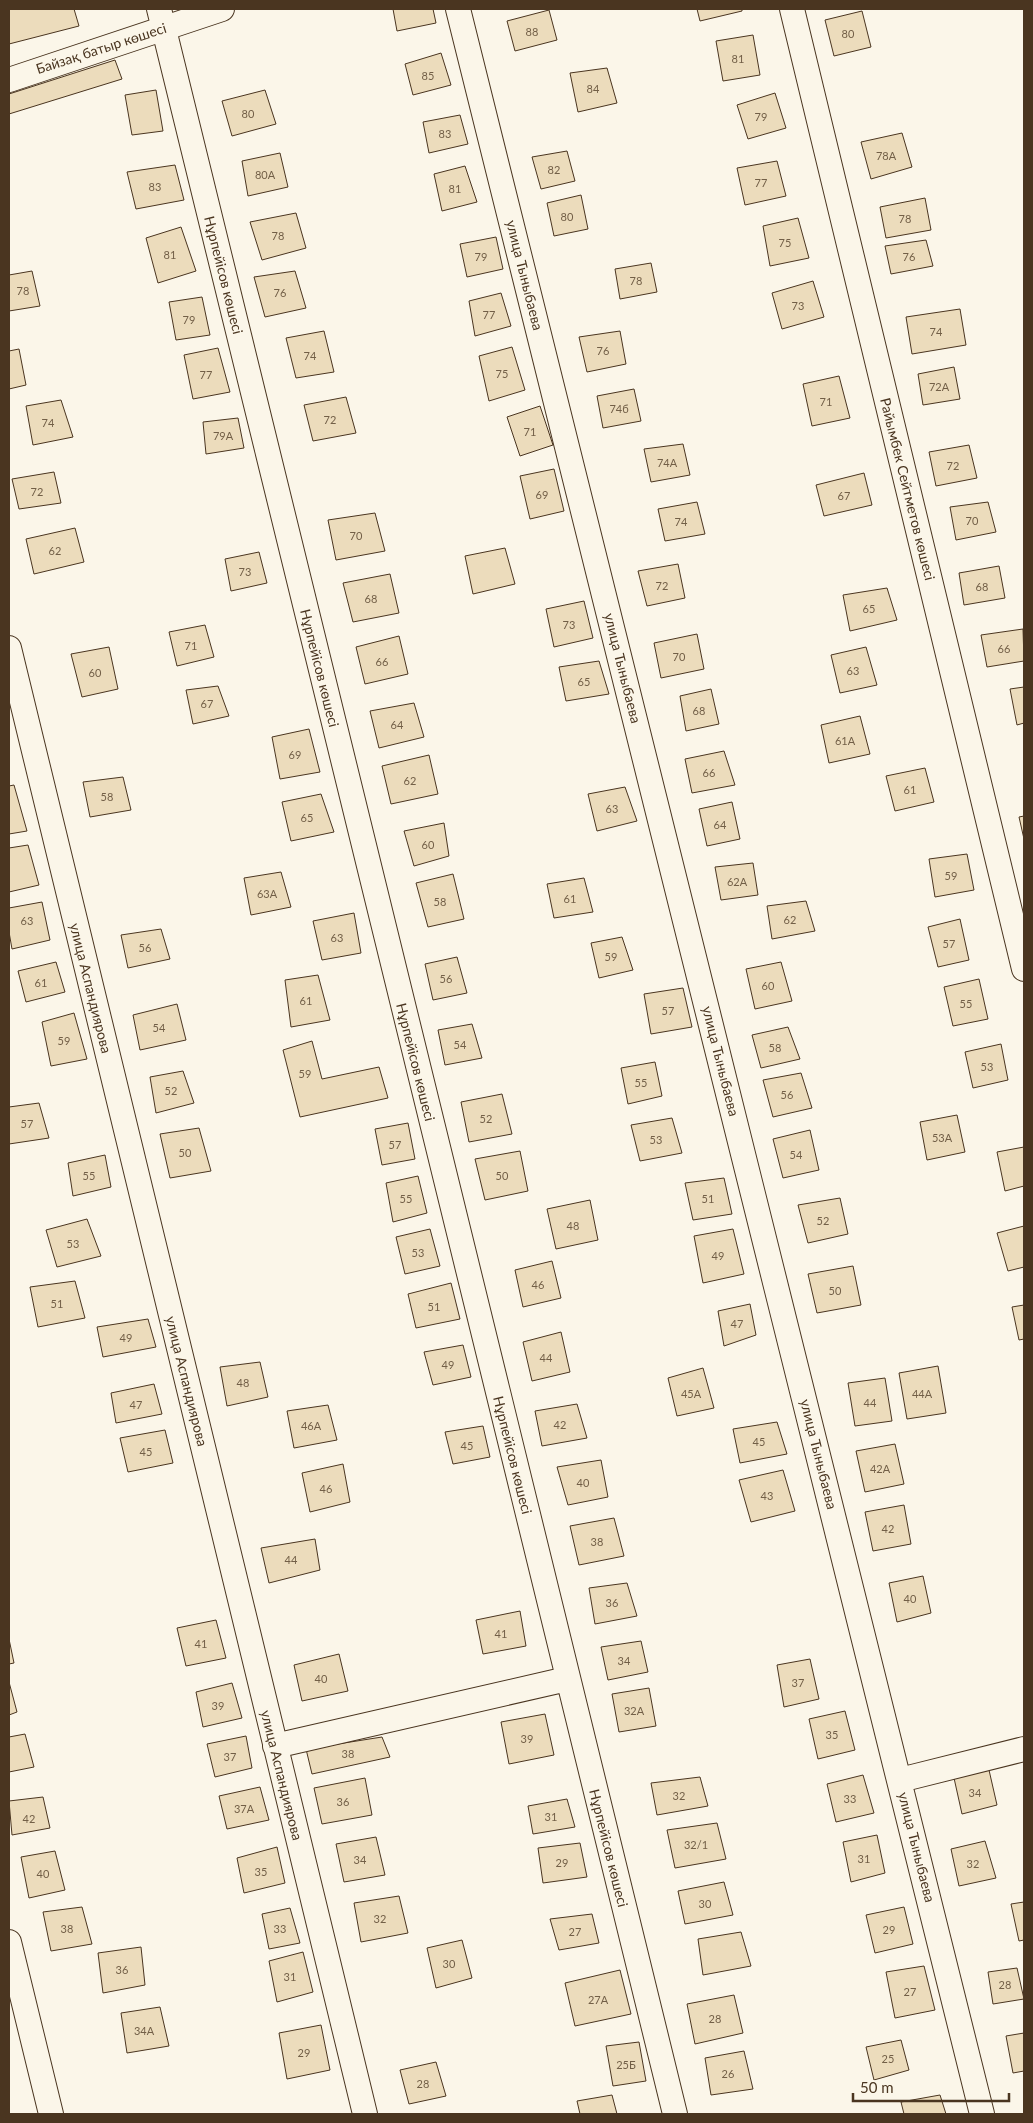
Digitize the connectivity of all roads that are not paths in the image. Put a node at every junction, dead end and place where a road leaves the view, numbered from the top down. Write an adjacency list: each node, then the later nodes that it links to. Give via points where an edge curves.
1 (222, 9): 4 (street, Байзақ батыр көшесі)
2 (458, 9): 11 (street, улица Тыныбаева)
3 (792, 9): 7 (street, Райымбек Сейтметов көшесі)
4 (161, 18): 5 (street, Байзақ батыр көшесі); 8 (street, Нұрпейісов көшесі)
5 (9, 80)
6 (9, 648): 9 (street, улица Аспандиярова)
7 (1024, 969)
8 (567, 1679): 9 (street); 15 (street, Нұрпейісов көшесі)
9 (275, 1746): 14 (street, улица Аспандиярова)
10 (1024, 1749): 11 (street)
11 (900, 1780): 16 (street, улица Тыныбаева)
12 (9, 1942): 13 (street)
13 (51, 2114)
14 (365, 2114)
15 (675, 2114)
16 (982, 2114)

